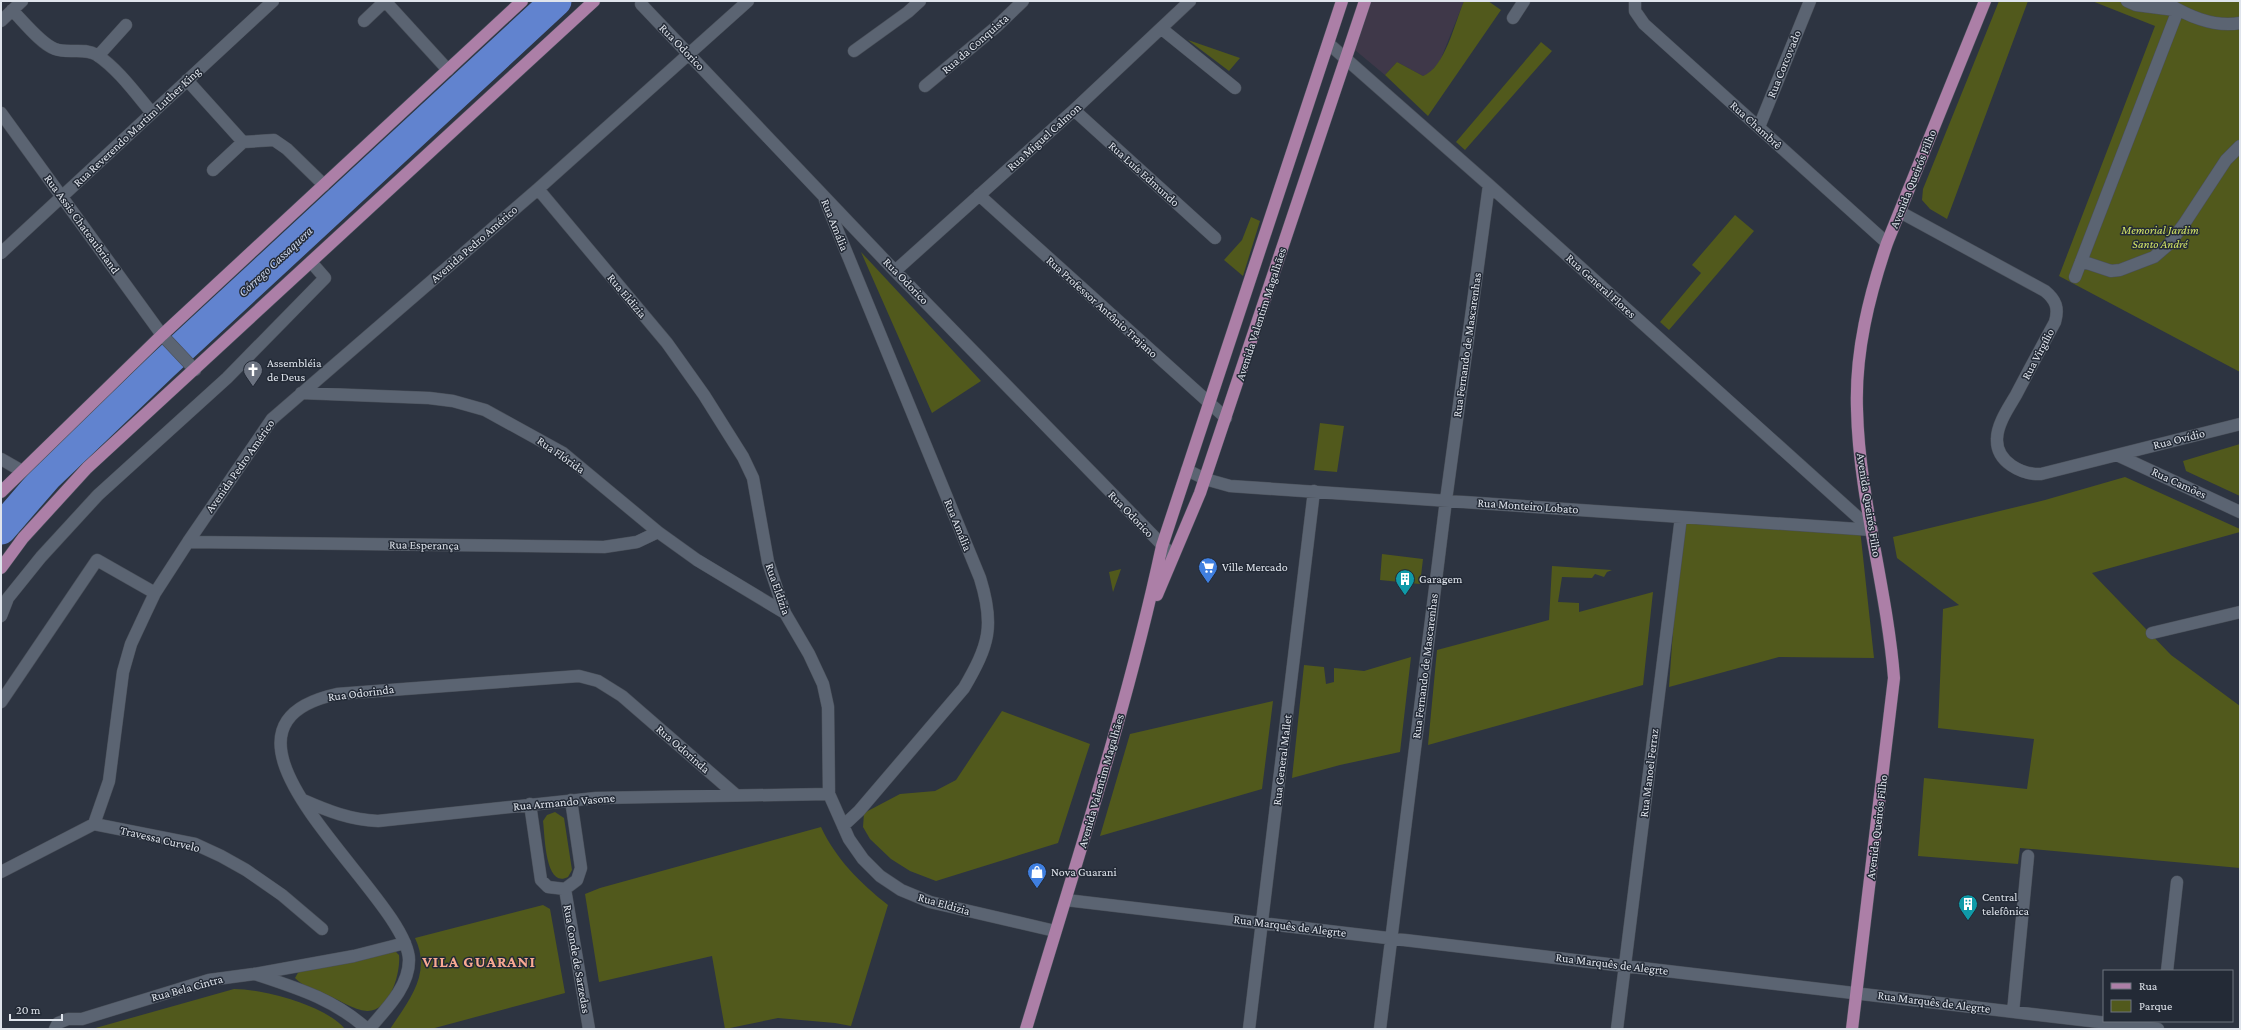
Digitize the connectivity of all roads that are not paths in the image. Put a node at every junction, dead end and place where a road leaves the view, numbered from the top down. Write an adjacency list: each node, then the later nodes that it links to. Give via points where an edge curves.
1 (22, 1): 19 (street)
2 (273, 1): 33 (street, Rua Reverendo Martim Luther King)
3 (522, 1): 32 (main road)
4 (594, 1): 54 (main road)
5 (748, 1): 29 (street, Avenida Pedro Américo)
6 (920, 1): 28 (street)
7 (1023, 1): 34 (street, Rua da Conquista)
8 (1190, 1): 26 (street, Rua Miguel Calmon)
9 (1342, 1): 27 (main road, Avenida Valentim Magalhães)
10 (1365, 1): 31 (main road, Avenida Valentim Magalhães)
11 (1524, 1): 21 (street)
12 (1635, 1): 39 (street, Rua Chambrê, via 1635,11 1644,24)
13 (1810, 1): 39 (street, Rua Corcovado)
14 (1985, 1): 49 (main road, Avenida Queirós Filho)
15 (2126, 1): 20 (street, via 2136,5)
16 (2163, 1): 20 (street)
17 (384, 2): 23 (street); 32 (street)
18 (641, 4): 29 (street, Rua Odorico)
19 (12, 10): 22 (street); 30 (street, via 49,46 62,51 82,51)
20 (2178, 10): 24 (street, via 2213,24); 53 (street)
21 (1513, 18)
22 (1, 21)
23 (364, 21)
24 (2240, 23)
25 (126, 26): 30 (street)
26 (1162, 29): 35 (street); 36 (street, Rua Miguel Calmon)
27 (1329, 44): 31 (street, Rua General Flores); 60 (main road, Avenida Valentim Magalhães)
28 (854, 51)
29 (688, 54): 45 (street, Avenida Pedro Américo); 46 (street, Rua Odorico)
30 (98, 56): 38 (street)
31 (1346, 58): 44 (street, Rua General Flores); 61 (main road, Avenida Valentim Magalhães)
32 (448, 70): 43 (main road)
33 (187, 80): 38 (street, Rua Reverendo Martim Luther King); 40 (street)
34 (925, 86)
35 (1235, 88)
36 (1074, 110): 47 (street, Rua Miguel Calmon); 50 (street, Rua Luís Edmundo)
37 (1, 113): 48 (street, Rua Assis Chateaubriand)
38 (152, 113): 48 (street, Rua Reverendo Martim Luther King)
39 (1758, 127): 51 (street, Rua Chambrê)
40 (243, 142): 42 (street); 43 (street, via 274,140 287,149)
41 (2240, 146): 53 (street, via 2226,160 2176,234 2154,258 2111,271)
42 (213, 170)
43 (324, 185): 57 (main road)
44 (1490, 185): 70 (street, Rua Fernando de Mascarenhas); 73 (street, Rua General Flores)
45 (538, 189): 59 (street, Avenida Pedro Américo); 81 (street, Rua Eldizia, via 666,343 704,395 742,457 753,478 768,562)
46 (822, 194): 55 (street, Rua Odorico); 92 (street, Rua Amália, via 980,578 990,620 987,641 964,688 859,811)
47 (979, 195): 55 (street, Rua Miguel Calmon); 60 (street, Rua Professor Antônio Trajano)
48 (62, 196): 52 (street, Rua Reverendo Martim Luther King); 57 (street, Rua Assis Chateaubriand)
49 (1900, 212): 51 (main road, Avenida Queirós Filho); 63 (street, Rua Virgílio, via 2045,291 2054,298 2057,305 2055,322 1998,432 1997,447 2000,455 2021,471 2042,474)
50 (1215, 238)
51 (1887, 243): 73 (main road, Avenida Queirós Filho, via 1874,281 1859,359 1857,416 1860,455)
52 (1, 253)
53 (2081, 261): 56 (street)
54 (311, 262): 58 (main road); 82 (street, via 325,278 227,378 98,495 36,563 8,598)
55 (895, 271): 76 (street, Rua Odorico)
56 (2075, 277)
57 (162, 335): 58 (street, Rua Assis Chateaubriand); 65 (main road)
58 (195, 370): 78 (main road, via 87,468 23,538)
59 (301, 393): 74 (street, Rua Flórida, via 429,398 453,401 485,410 563,454); 75 (street, Avenida Pedro Américo, via 272,419)
60 (1210, 404): 61 (street, Rua Professor Antônio Trajano); 66 (main road, Avenida Valentim Magalhães)
61 (1226, 418): 67 (main road, Avenida Valentim Magalhães)
62 (2240, 424): 63 (street, Rua Ovídio)
63 (2117, 455): 71 (street, Rua Camões)
64 (1, 459): 65 (street)
65 (22, 470): 69 (main road)
66 (1187, 470): 67 (street, Rua Monteiro Lobato); 76 (main road, Avenida Valentim Magalhães)
67 (1205, 479): 68 (street, Rua Monteiro Lobato, via 1230,486); 77 (main road, Avenida Valentim Magalhães)
68 (1314, 491): 70 (street, Rua Monteiro Lobato); 98 (street, Rua General Mallet)
69 (1, 492)
70 (1446, 500): 72 (street, Rua Monteiro Lobato); 101 (street, Rua Fernando de Mascarenhas)
71 (2240, 512)
72 (1681, 516): 73 (street, Rua Monteiro Lobato); 103 (street, Rua Manoel Ferraz)
73 (1872, 530): 106 (main road, Avenida Queirós Filho, via 1890,633 1894,678)
74 (658, 532): 75 (street, Rua Esperança, via 637,542 604,547); 81 (street, Rua Flórida, via 697,560)
75 (188, 542): 79 (street, Avenida Pedro Américo)
76 (1162, 546): 77 (street, Rua Odorico); 83 (main road, Avenida Valentim Magalhães)
77 (1173, 556): 83 (main road, Avenida Valentim Magalhães)
78 (1, 568)
79 (155, 594): 85 (street, via 97,560); 91 (street, Avenida Pedro Américo, via 131,644 123,672 109,781)
80 (2240, 612): 84 (street)
81 (785, 613): 86 (street, Rua Eldizia, via 823,684 828,707)
82 (1, 616)
83 (1145, 624): 97 (main road, Avenida Valentim Magalhães)
84 (2152, 633)
85 (1, 702)
86 (829, 794): 87 (street, Rua Armando Vasone); 92 (street, Rua Eldizia)
87 (736, 795): 88 (street, Rua Odorinda, via 622,696 598,681 580,676 337,694 316,700 294,714 286,724 280,745 290,776); 89 (street, Rua Armando Vasone)
88 (303, 800): 90 (street, Rua Armando Vasone, via 357,820 378,821); 102 (street, Rua Odorinda, via 331,843 386,912)
89 (571, 800): 90 (street, Rua Armando Vasone); 96 (street, Rua Conde de Sarzedas, via 581,868 577,880)
90 (530, 804): 96 (street, Rua Conde de Sarzedas, via 541,880 548,887)
91 (94, 824): 94 (street); 99 (street, Travessa Curvelo, via 195,844 246,870 282,895)
92 (843, 826): 100 (street, Rua Eldizia, via 863,859 880,876 901,890 930,902)
93 (2028, 856): 107 (street)
94 (1, 872)
95 (2177, 882): 104 (street)
96 (565, 890): 111 (street, Rua Conde de Sarzedas)
97 (1066, 900): 98 (street, Rua Marquês de Alegrte); 100 (main road, Avenida Valentim Magalhães)
98 (1262, 923): 101 (street, Rua Marquês de Alegrte); 113 (street, Rua General Mallet)
99 (322, 929)
100 (1055, 931): 112 (main road, Avenida Valentim Magalhães)
101 (1391, 938): 103 (street, Rua Marquês de Alegrte); 114 (street, Rua Fernando de Mascarenhas)
102 (406, 943): 105 (street, Rua Bela Cintra, via 354,956); 110 (street, Rua Odorinda, via 409,958 406,980 393,1001)
103 (1625, 966): 106 (street, Rua Marquês de Alegrte); 115 (street, Rua Manoel Ferraz)
104 (2168, 970)
105 (254, 974): 109 (street, Rua Bela Cintra, via 209,980 82,1019 68,1019 58,1023); 110 (street, Rua Bela Cintra, via 302,989 338,1006)
106 (1856, 993): 107 (street, Rua Marquês de Alegrte); 116 (main road, Avenida Queirós Filho)
107 (2013, 1012): 108 (street, Rua Marquês de Alegrte)
108 (2087, 1025): 117 (street, Rua Marquês de Alegrte)
109 (55, 1029)
110 (368, 1029)
111 (589, 1029)
112 (1026, 1029)
113 (1249, 1029)
114 (1380, 1029)
115 (1617, 1029)
116 (1852, 1029)
117 (2158, 1029)

